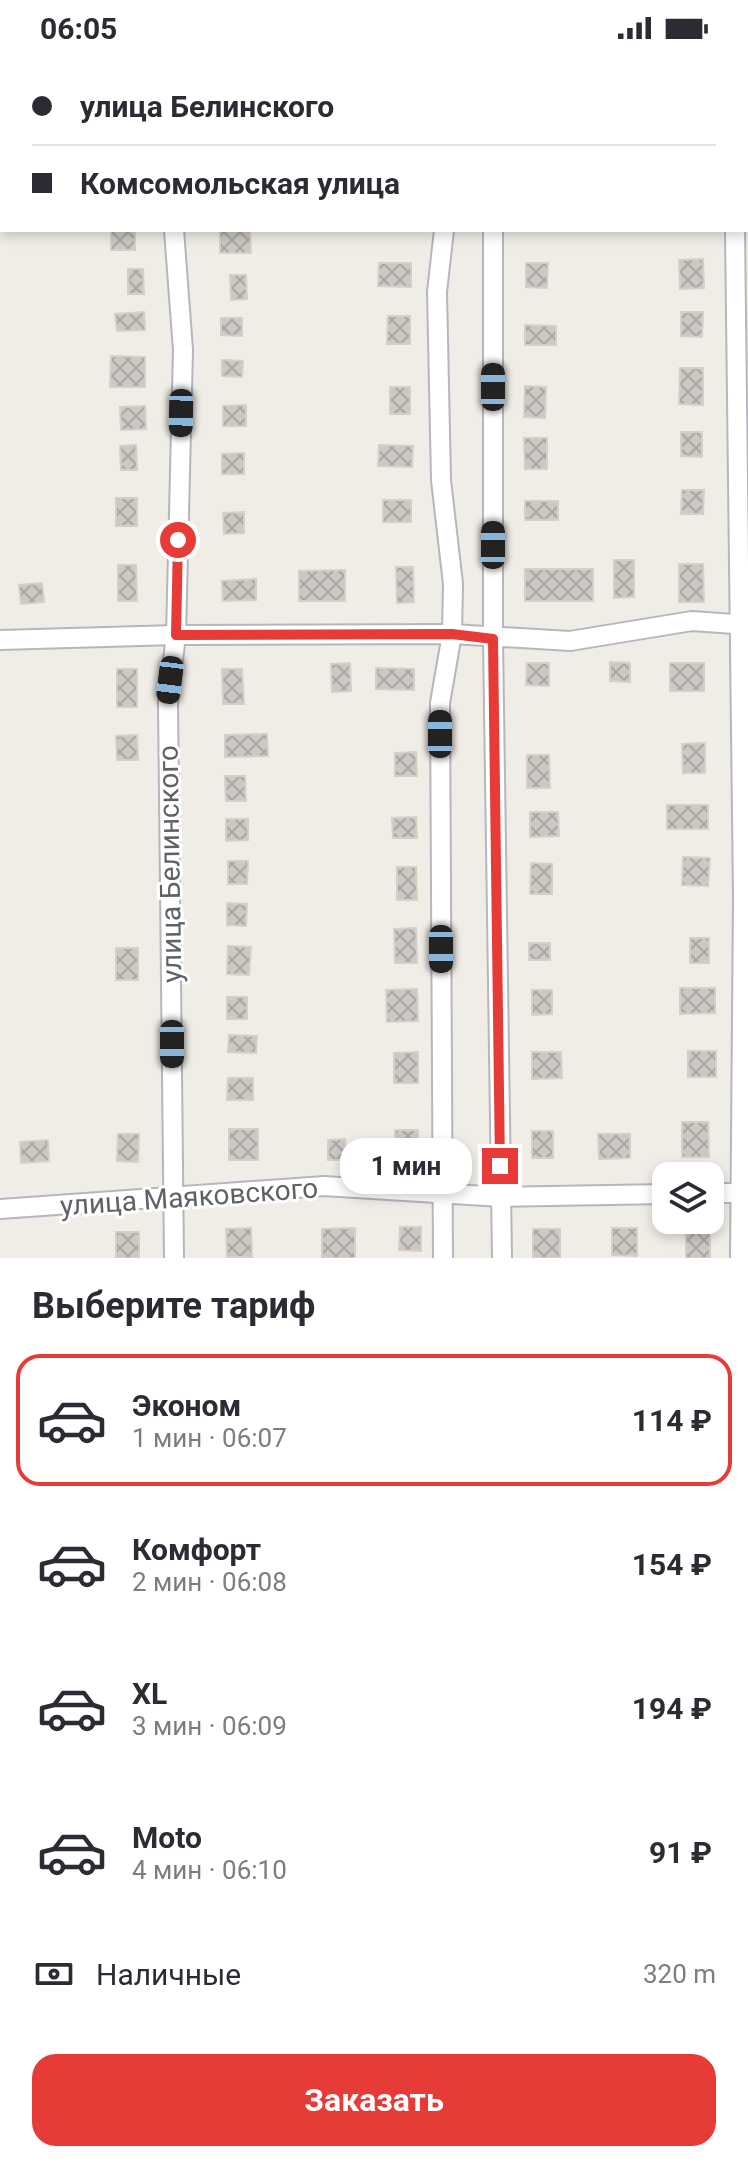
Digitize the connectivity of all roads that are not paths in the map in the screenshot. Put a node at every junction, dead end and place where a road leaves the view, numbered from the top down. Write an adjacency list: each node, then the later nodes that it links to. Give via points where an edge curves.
1 (174, 232): 7 (street, улица Белинского, via 183,350)
2 (444, 232): 6 (street, via 438,308 441,480 453,584)
3 (493, 232): 8 (street)
4 (735, 232): 5 (street)
5 (743, 625): 8 (street, via 692,621 570,641); 10 (street)
6 (452, 634): 7 (street); 8 (street); 12 (street, via 440,703)
7 (176, 635): 9 (street); 14 (street, улица Белинского, via 168,703)
8 (493, 639): 13 (street)
9 (0, 640)
10 (744, 1193): 19 (street)
11 (652, 1194): 13 (street, улица Маяковского)
12 (442, 1195): 13 (street, улица Маяковского); 14 (street, улица Маяковского, via 324,1186); 17 (street)
13 (501, 1197): 18 (street)
14 (173, 1199): 15 (street, улица Маяковского); 16 (street, улица Белинского)
15 (0, 1209)
16 (174, 1258)
17 (443, 1258)
18 (502, 1258)
19 (740, 1258)

